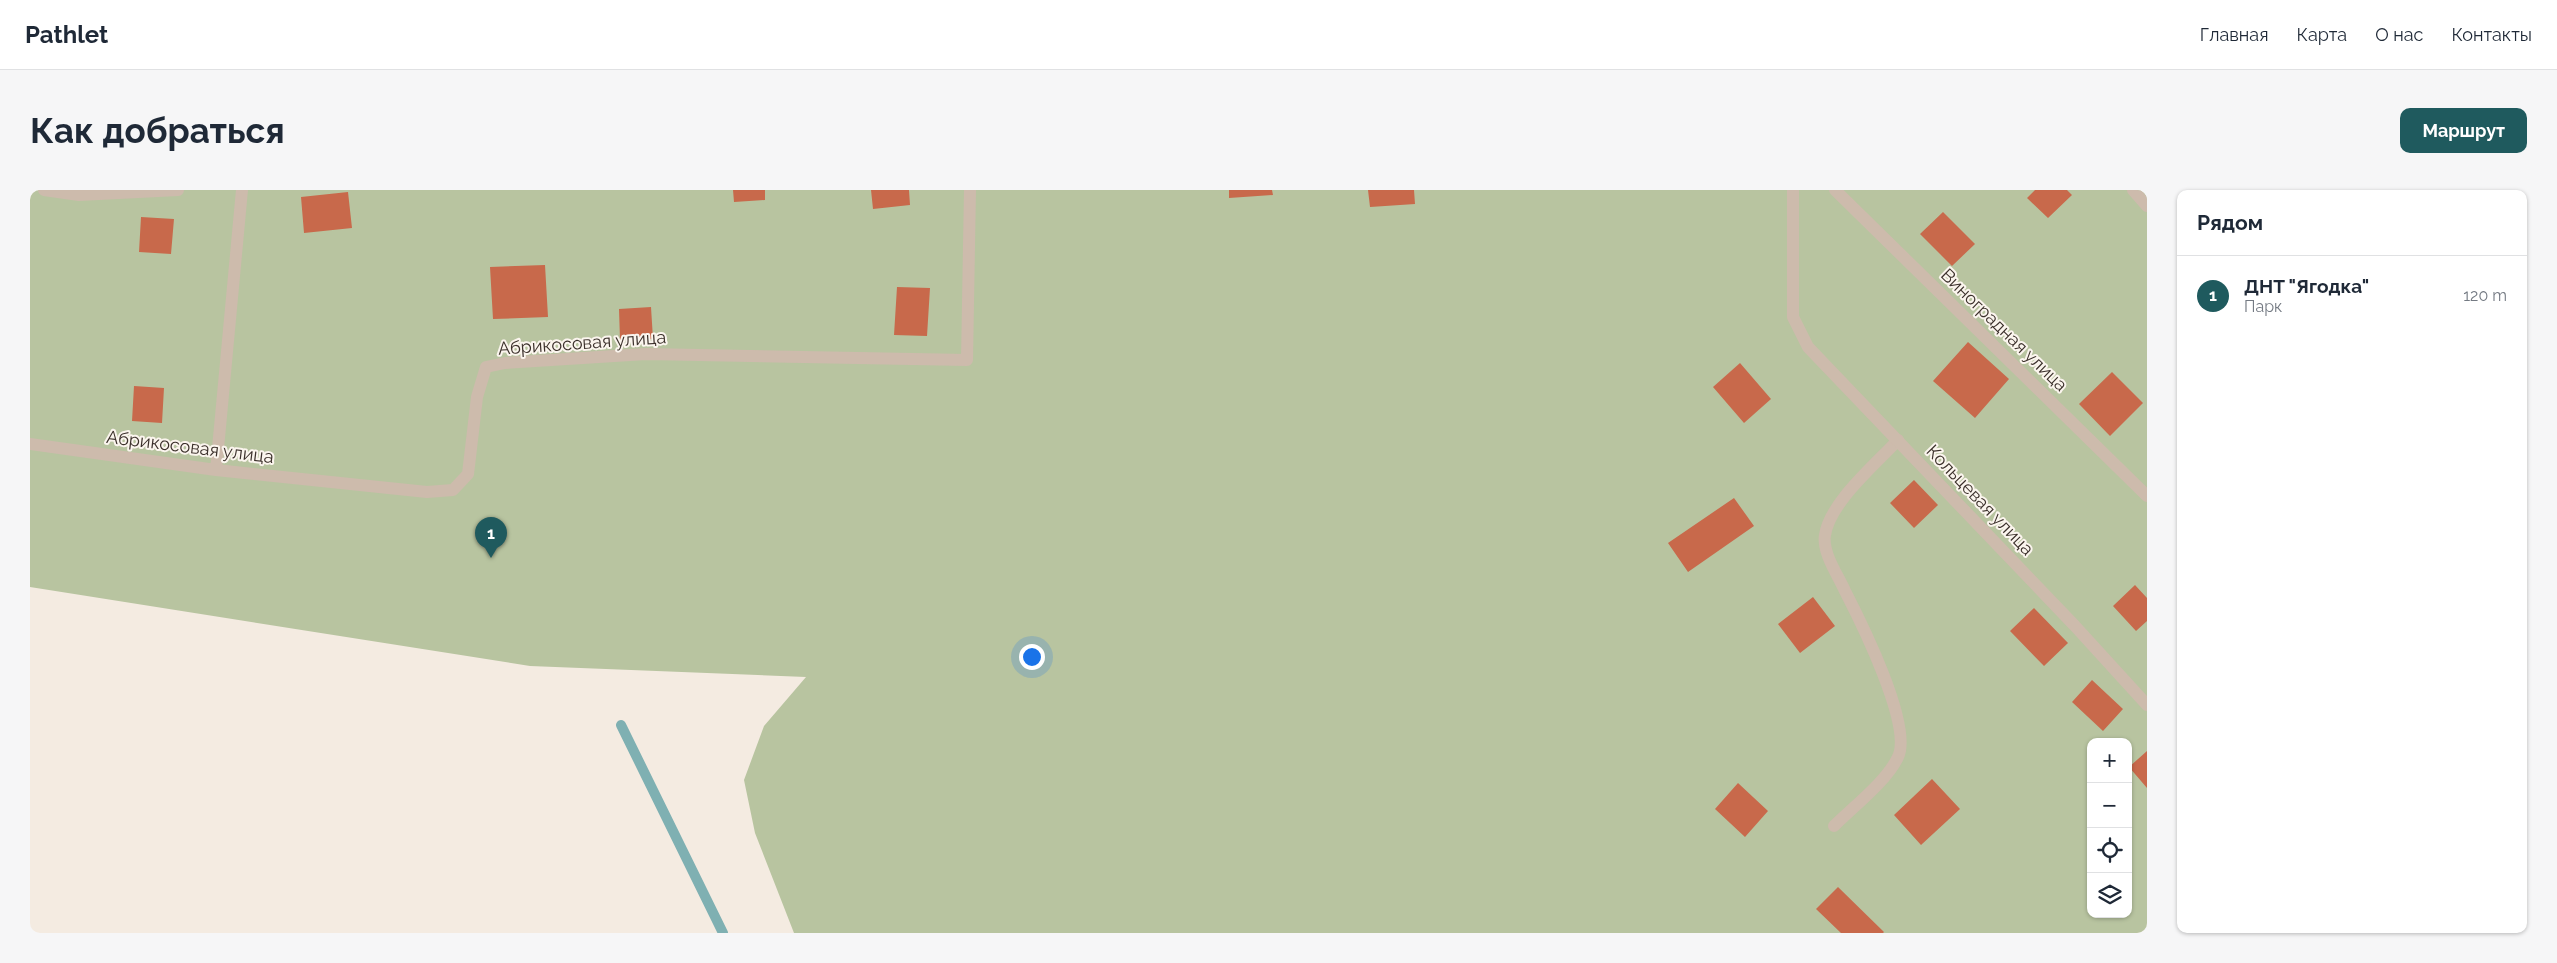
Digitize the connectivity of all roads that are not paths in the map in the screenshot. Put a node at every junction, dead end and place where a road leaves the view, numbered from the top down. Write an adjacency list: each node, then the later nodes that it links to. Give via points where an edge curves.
1 (44, 190): 2 (street, via 79,195)
2 (178, 190)
3 (242, 190): 11 (street)
4 (970, 190): 11 (street, Абрикосовая улица, via 967,360 646,354 505,363 486,367 480,381 468,474 453,490 427,492)
5 (1792, 190): 9 (street, Кольцевая улица, via 1793,317 1808,346)
6 (1836, 190): 12 (street, Виноградная улица)
7 (2133, 190): 8 (street)
8 (2147, 206)
9 (1898, 440): 13 (street, Кольцевая улица); 14 (street, via 1852,488 1831,517 1824,536 1830,560 1868,636 1900,726 1902,743 1899,756 1890,770)
10 (30, 444): 11 (street, Абрикосовая улица)
11 (216, 470)
12 (2147, 496)
13 (2147, 705)
14 (1834, 826)

